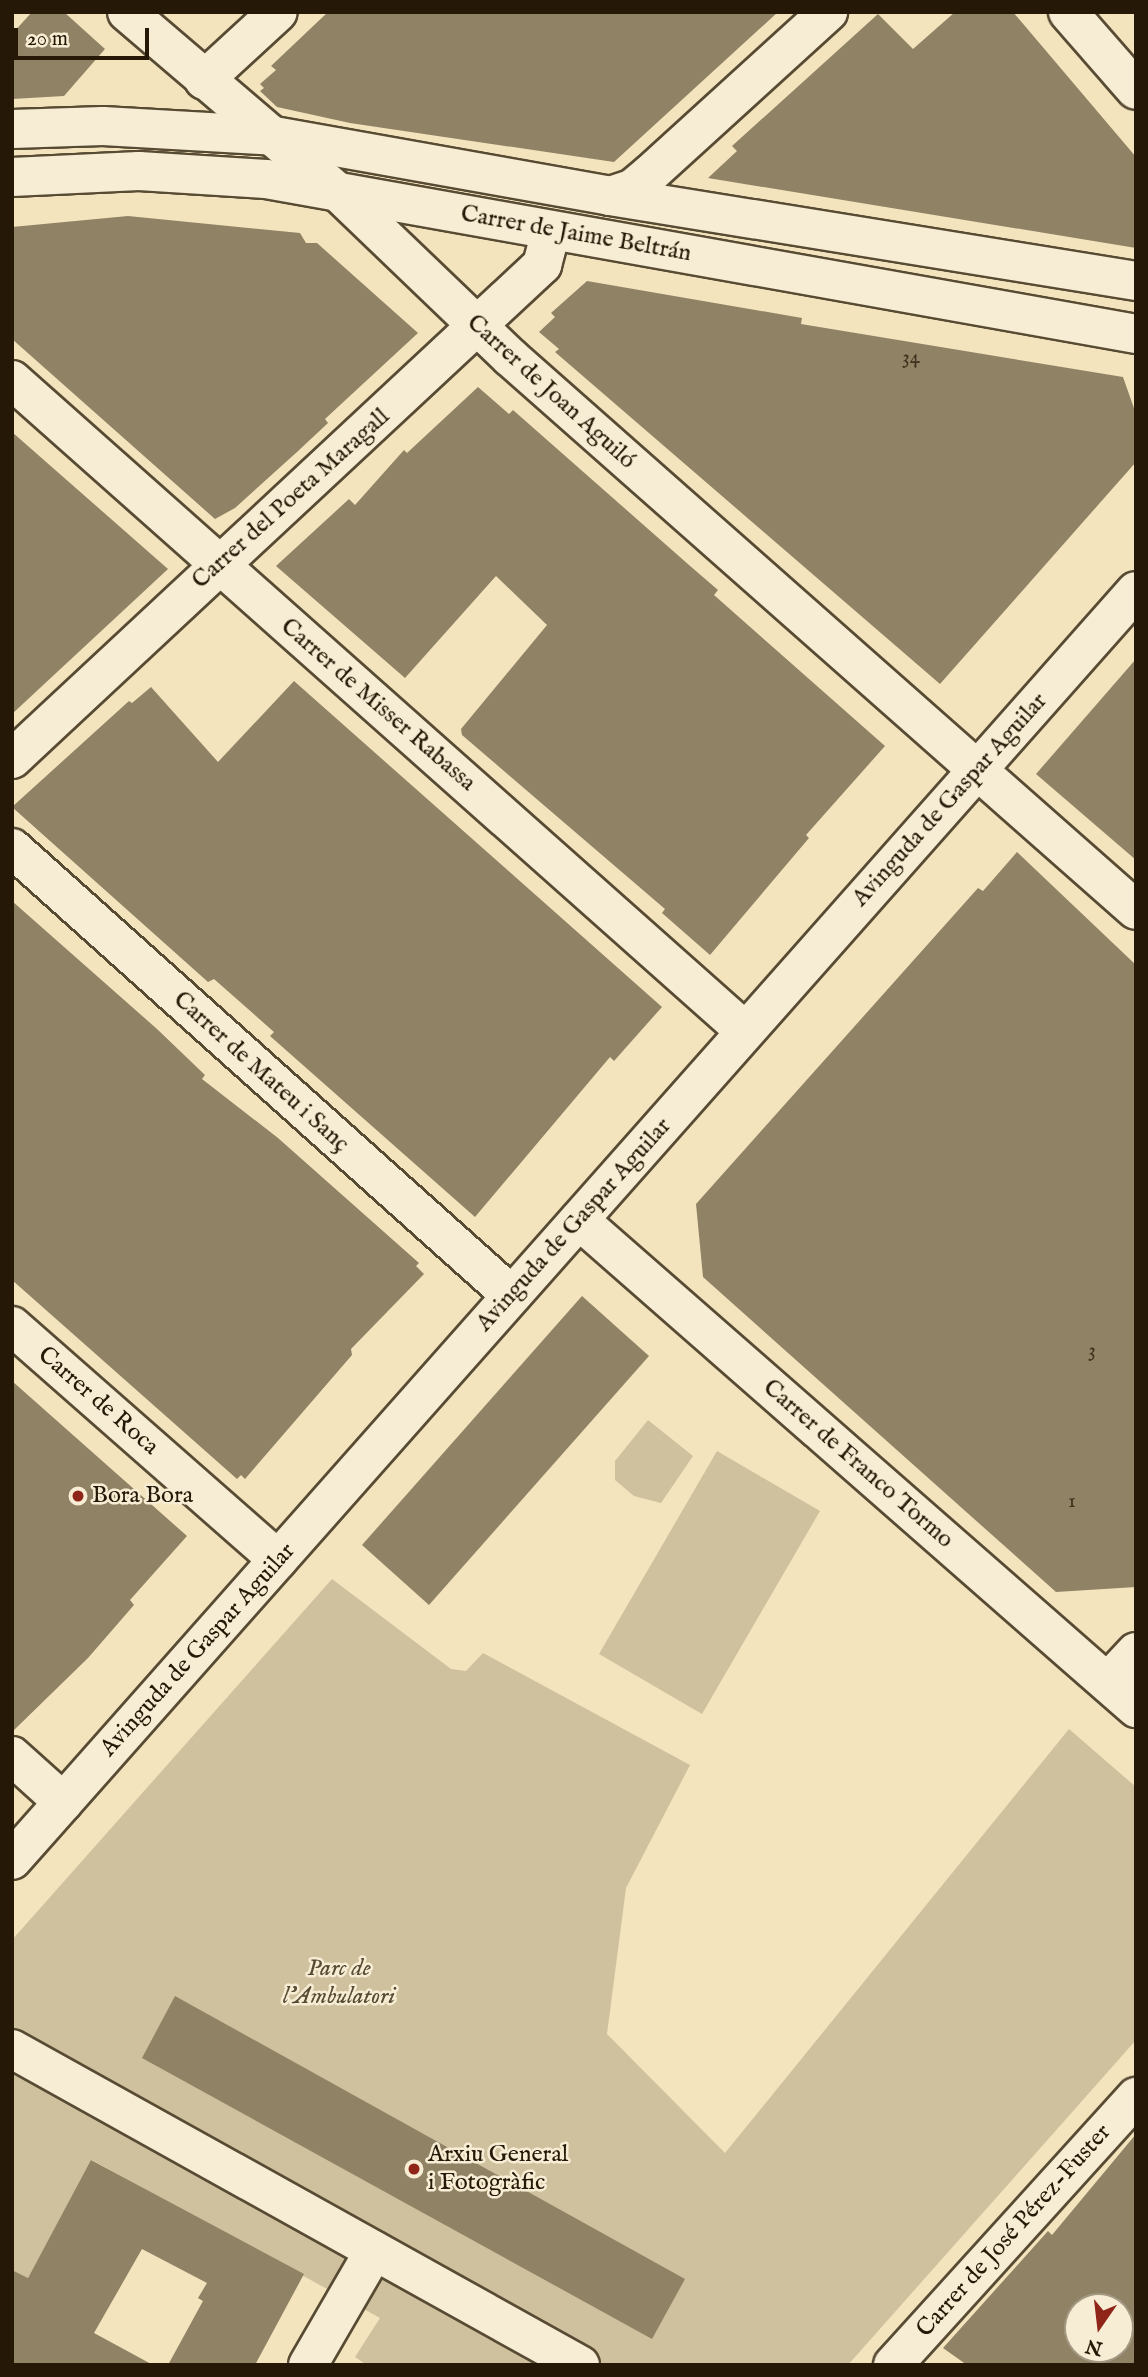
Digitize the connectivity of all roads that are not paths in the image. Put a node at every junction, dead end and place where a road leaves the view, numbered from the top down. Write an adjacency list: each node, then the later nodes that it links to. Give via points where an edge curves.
1 (127, 12): 5 (street, Carrer de Joan Aguiló)
2 (278, 12): 5 (street)
3 (828, 12): 11 (street, via 650,174 632,189)
4 (1068, 12): 6 (street)
5 (204, 80): 8 (street, Carrer de Joan Aguiló)
6 (1136, 90)
7 (12, 129): 8 (street, Carrer de Jaime Beltrán, via 103,126)
8 (274, 136): 10 (street, Carrer de Joan Aguiló); 11 (street, Carrer de Jaime Beltrán)
9 (12, 177): 10 (street, Carrer de Jaime Beltrán, via 113,171 199,174)
10 (339, 193): 12 (street, Carrer de Jaime Beltrán); 14 (street, Carrer de Joan Aguiló)
11 (610, 196): 13 (street, Carrer de Jaime Beltrán)
12 (544, 229): 14 (street, Carrer del Poeta Maragall, via 549,239 542,265); 15 (street, Carrer de Jaime Beltrán)
13 (1136, 281)
14 (478, 327): 17 (street, Carrer del Poeta Maragall); 20 (street, Carrer de Joan Aguiló)
15 (1136, 334)
16 (12, 380): 17 (street, Carrer de Misser Rabassa)
17 (220, 563): 19 (street, Carrer del Poeta Maragall); 23 (street, Carrer de Misser Rabassa)
18 (1136, 590): 20 (street, Avinguda de Gaspar Aguilar)
19 (12, 759)
20 (976, 770): 22 (street, Carrer de Joan Aguiló); 23 (street, Avinguda de Gaspar Aguilar)
21 (12, 848): 25 (street, Carrer de Mateu i Sanç)
22 (1136, 910)
23 (745, 1031): 24 (street, Avinguda de Gaspar Aguilar)
24 (579, 1220): 25 (street, Avinguda de Gaspar Aguilar); 29 (street, Carrer de Franco Tormo)
25 (511, 1295): 27 (street, Avinguda de Gaspar Aguilar)
26 (12, 1326): 27 (street, Carrer de Roca)
27 (278, 1560): 32 (street, Avinguda de Gaspar Aguilar)
28 (1136, 1652): 29 (street)
29 (1108, 1682): 30 (street, Carrer de Franco Tormo)
30 (1136, 1708)
31 (12, 1756): 32 (street)
32 (63, 1802): 33 (street, Avinguda de Gaspar Aguilar)
33 (12, 1860)
34 (12, 2049): 36 (street)
35 (1136, 2097): 39 (street, Carrer de José Pérez-Fuster)
36 (374, 2251): 37 (street); 38 (street)
37 (308, 2365)
38 (580, 2365)
39 (893, 2365)

